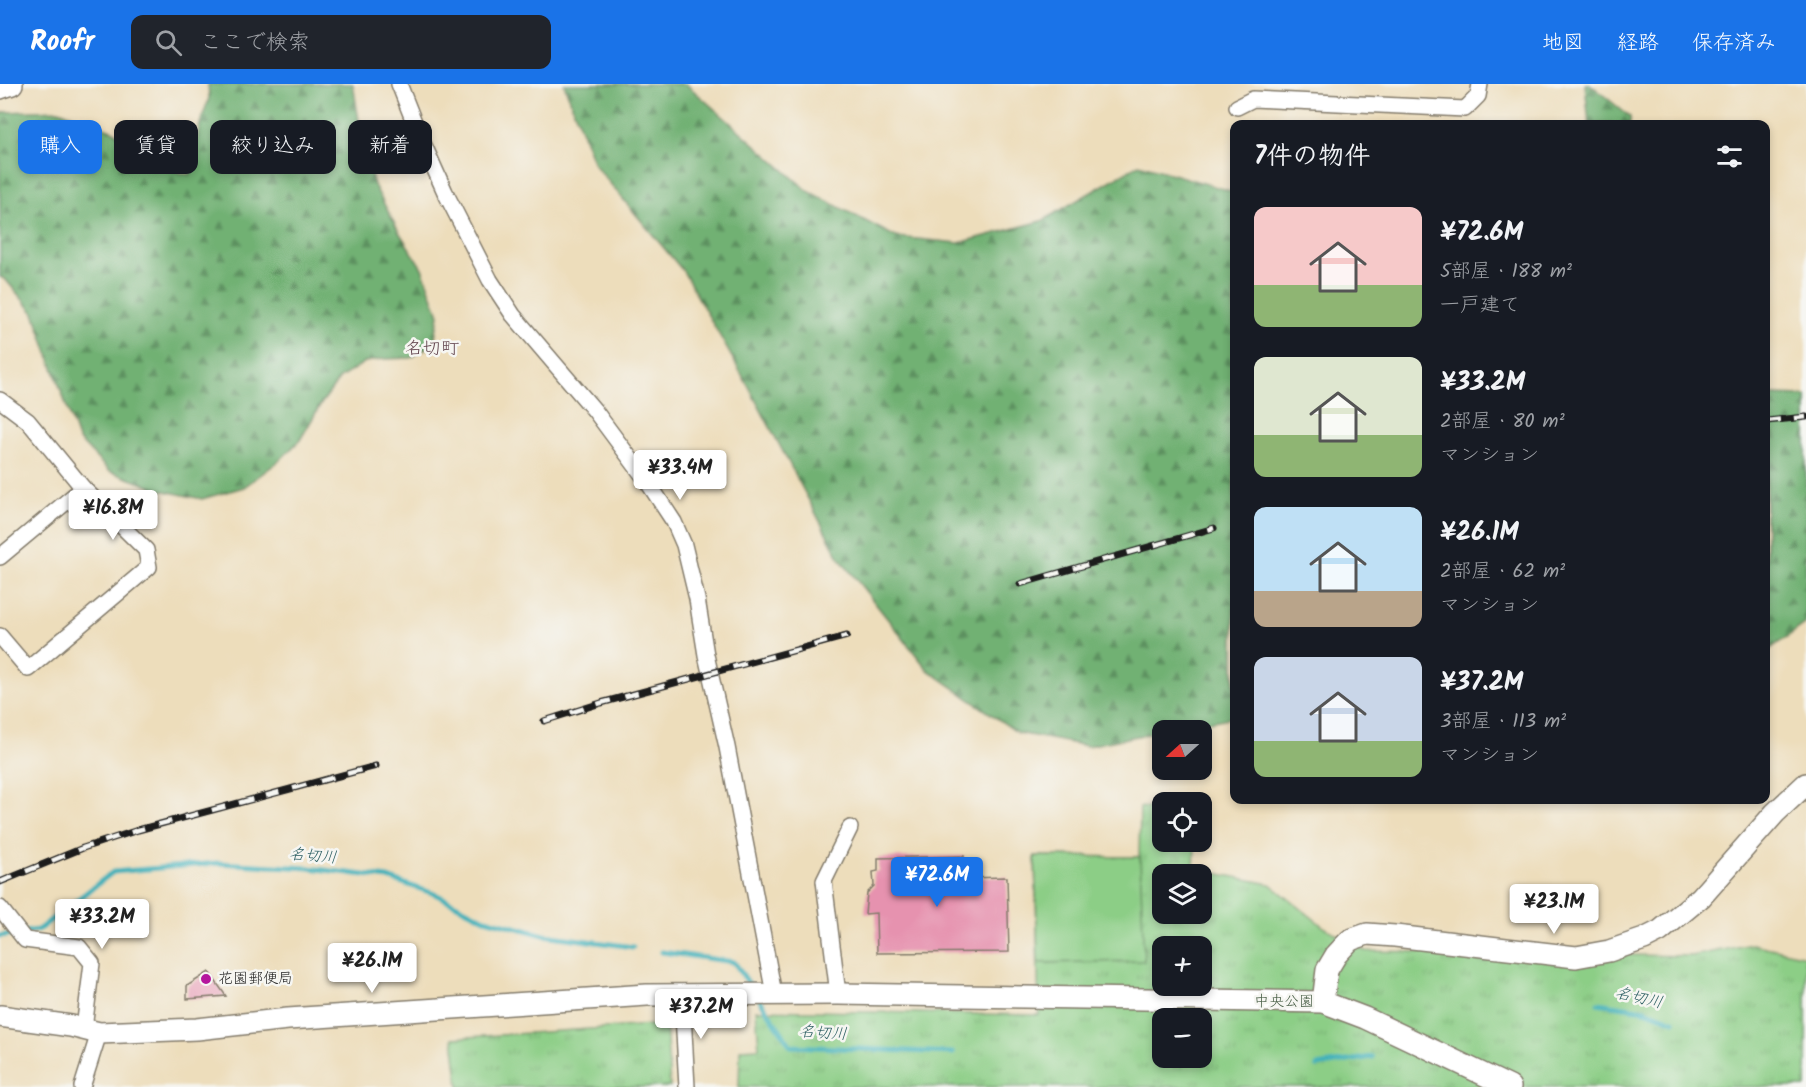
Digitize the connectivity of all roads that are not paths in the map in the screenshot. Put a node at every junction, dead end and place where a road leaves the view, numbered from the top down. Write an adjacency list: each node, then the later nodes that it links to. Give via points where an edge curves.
1 (12, 84): 4 (street)
2 (399, 84): 13 (street, via 436,172 490,280 513,315 595,411 647,481 684,545 727,747)
3 (1480, 84): 5 (street, via 1478,96 1465,109 1253,99)
4 (0, 88)
5 (1237, 106)
6 (0, 400): 7 (street, via 28,421)
7 (83, 488): 8 (street); 9 (street, via 146,550 149,567 28,669)
8 (0, 557)
9 (0, 636)
10 (1806, 784): 16 (street, via 1701,897 1660,931 1644,939 1576,957 1367,934 1350,940 1336,955 1327,970)
11 (850, 828): 14 (street, via 824,881)
12 (0, 908): 18 (street, via 25,940 79,947 92,963)
13 (771, 994): 14 (street); 15 (street)
14 (838, 994): 16 (street)
15 (682, 995): 18 (street, via 288,1019 197,1029); 21 (street)
16 (1323, 1002): 19 (street, via 1365,1018)
17 (0, 1016): 18 (street)
18 (91, 1031): 20 (street)
19 (1496, 1084)
20 (82, 1087)
21 (687, 1087)

